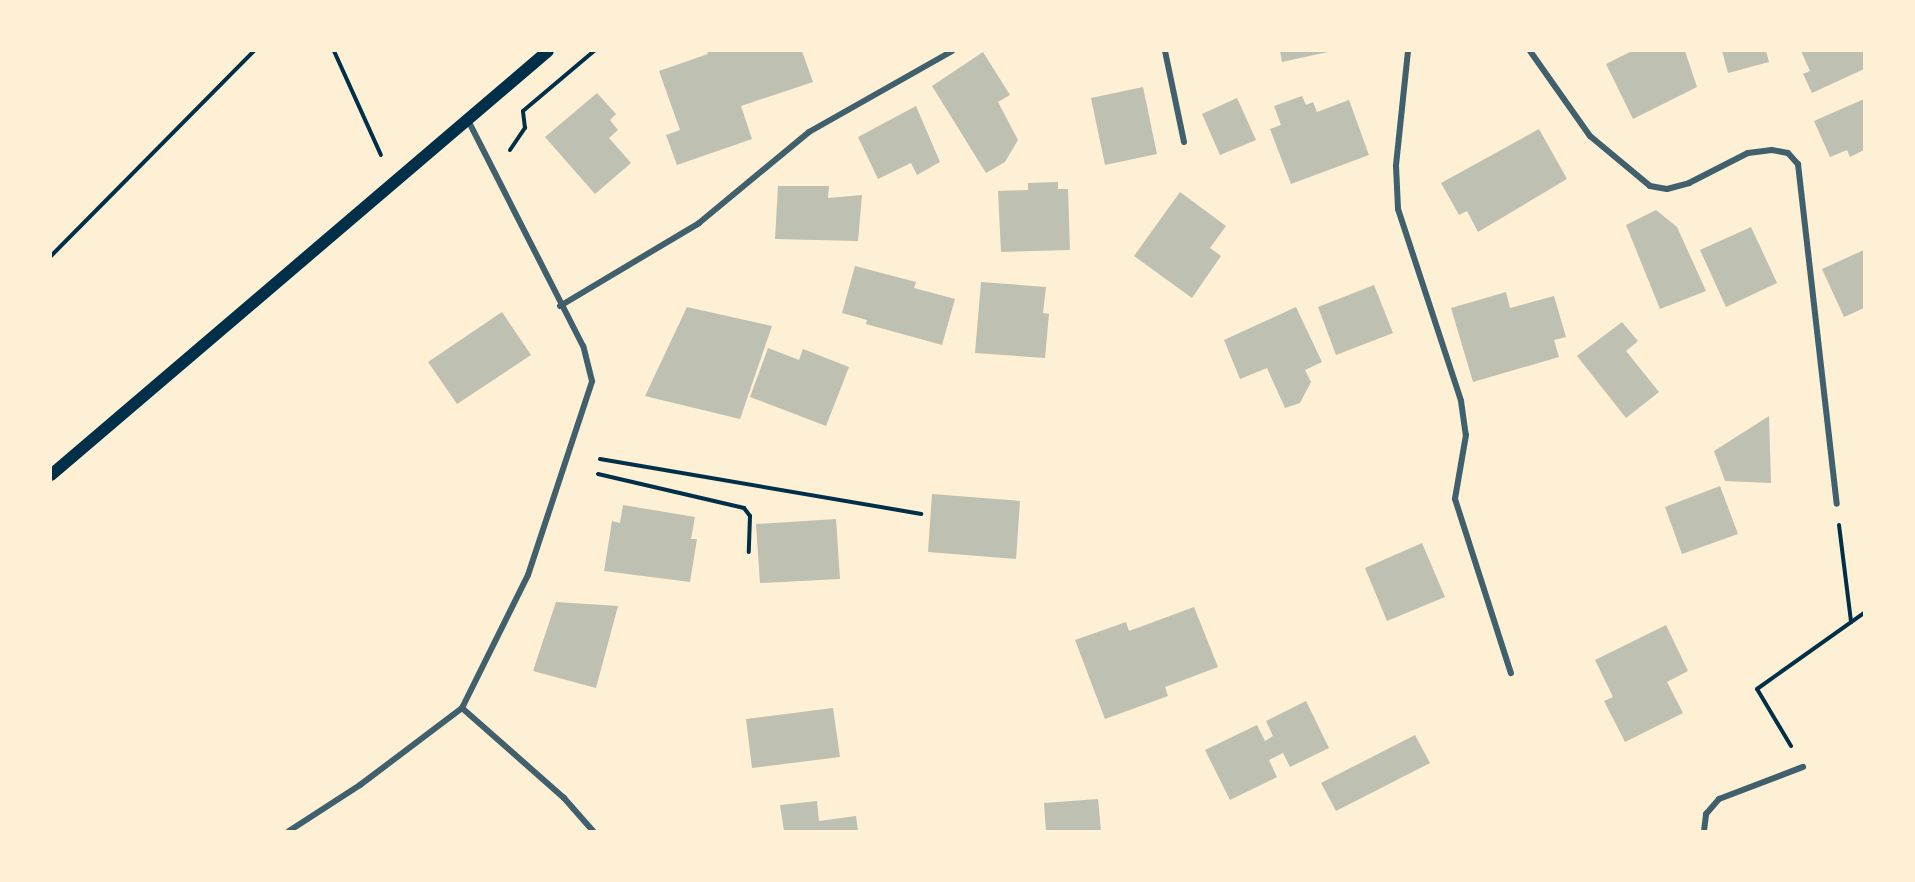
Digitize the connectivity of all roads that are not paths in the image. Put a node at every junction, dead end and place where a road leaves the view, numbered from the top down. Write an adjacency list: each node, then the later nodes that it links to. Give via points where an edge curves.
1 (548, 51): 6 (main road)
2 (952, 51): 8 (street, via 809,132 699,223)
3 (1165, 51): 7 (street)
4 (1408, 51): 11 (street, via 1396,166 1398,209 1461,401 1466,435 1455,499)
5 (1530, 51): 10 (street, via 1590,136 1650,186 1667,189 1689,183 1748,153 1788,153 1798,164)
6 (468, 120): 8 (street); 9 (main road)
7 (1184, 142)
8 (560, 306): 12 (street, via 583,346 592,381 528,575)
9 (51, 475)
10 (1837, 504)
11 (1511, 673)
12 (462, 708): 14 (street, via 360,785); 15 (street, via 564,798)
13 (1803, 767): 16 (street, via 1719,799 1706,814)
14 (289, 831)
15 (593, 831)
16 (1704, 831)

